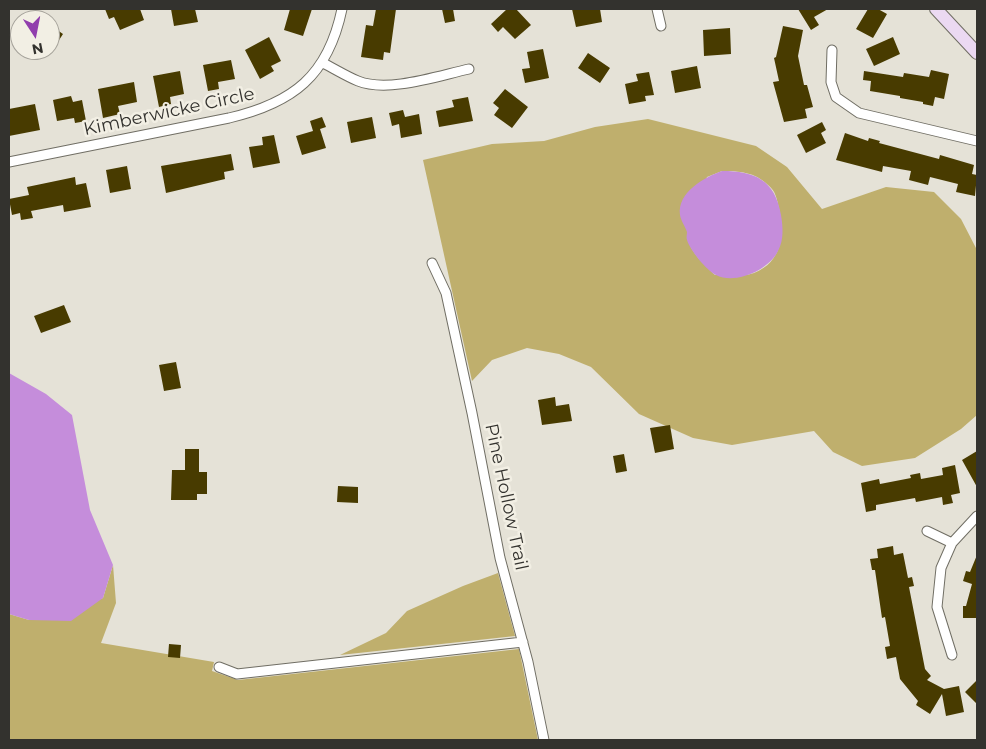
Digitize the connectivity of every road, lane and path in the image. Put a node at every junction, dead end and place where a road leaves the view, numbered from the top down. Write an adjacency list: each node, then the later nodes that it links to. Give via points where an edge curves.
1 (342, 9): 7 (street, Kimberwicke Circle, via 332,45)
2 (657, 9): 4 (street)
3 (936, 9): 6 (main road)
4 (661, 26)
5 (832, 50): 9 (street, via 830,82 836,98 859,113)
6 (977, 53)
7 (323, 63): 8 (street, via 358,82 391,85); 10 (street, Kimberwicke Circle, via 290,95 254,112)
8 (468, 69)
9 (977, 141)
10 (9, 162)
11 (432, 263): 15 (street, Pine Hollow Trail, via 446,293 500,558)
12 (977, 516): 14 (street)
13 (927, 532): 14 (street)
14 (952, 543): 16 (street, via 942,568 937,607)
15 (523, 642): 17 (street, via 236,674); 18 (street, Pine Hollow Trail)
16 (952, 655)
17 (219, 667)
18 (544, 740)

